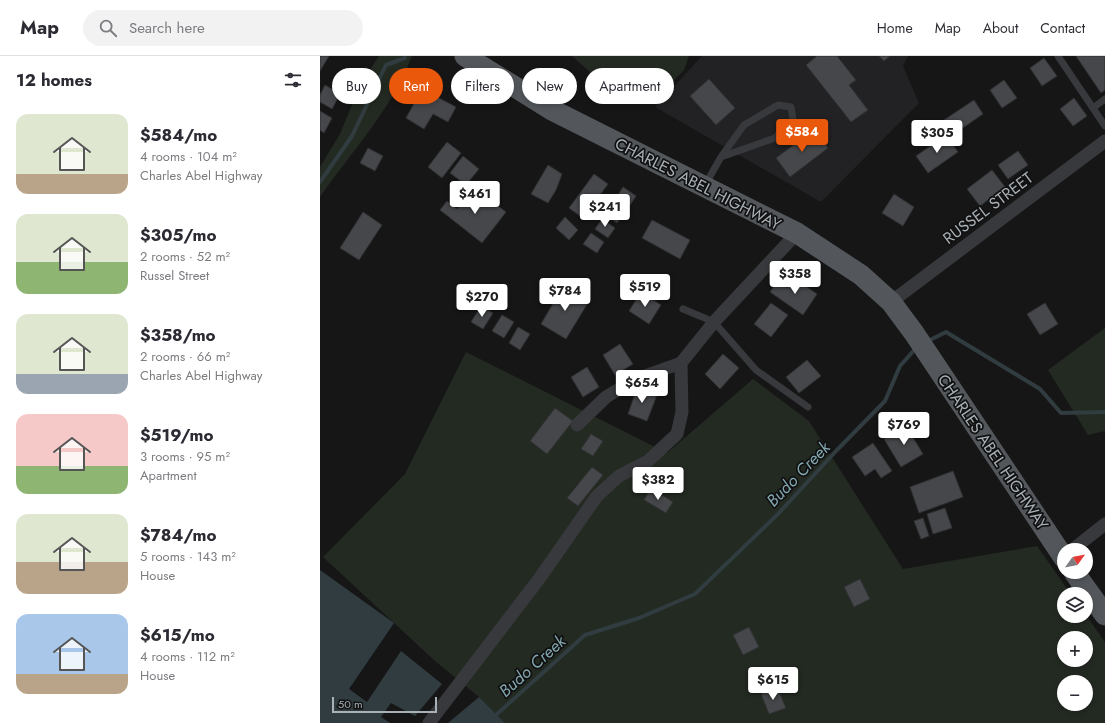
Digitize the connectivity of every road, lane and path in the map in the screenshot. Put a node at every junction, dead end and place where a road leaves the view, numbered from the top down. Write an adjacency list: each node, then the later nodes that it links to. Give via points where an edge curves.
1 (465, 56): 8 (main road, CHARLES ABEL HIGHWAY, via 552,110)
2 (1058, 56): 4 (lane)
3 (1105, 99): 4 (lane)
4 (1093, 108): 5 (lane)
5 (1105, 126)
6 (1105, 141): 10 (street, RUSSEL STREET)
7 (721, 156): 7 (lane, via 744,125 778,105 790,107 793,119 774,138); 8 (lane)
8 (704, 187): 9 (main road, CHARLES ABEL HIGHWAY)
9 (797, 233): 10 (main road, CHARLES ABEL HIGHWAY, via 861,275); 12 (street)
10 (890, 302): 18 (main road, CHARLES ABEL HIGHWAY, via 914,333)
11 (683, 309): 12 (lane)
12 (714, 322): 13 (street); 14 (lane, via 756,370)
13 (681, 363): 15 (street, via 636,379 606,397); 21 (street, via 682,412 677,434 648,461 618,476 596,496 539,579)
14 (808, 407)
15 (577, 425)
16 (1105, 524): 17 (street)
17 (1081, 543)
18 (1057, 547)
19 (1079, 579): 20 (main road)
20 (1105, 615)
21 (429, 723)

